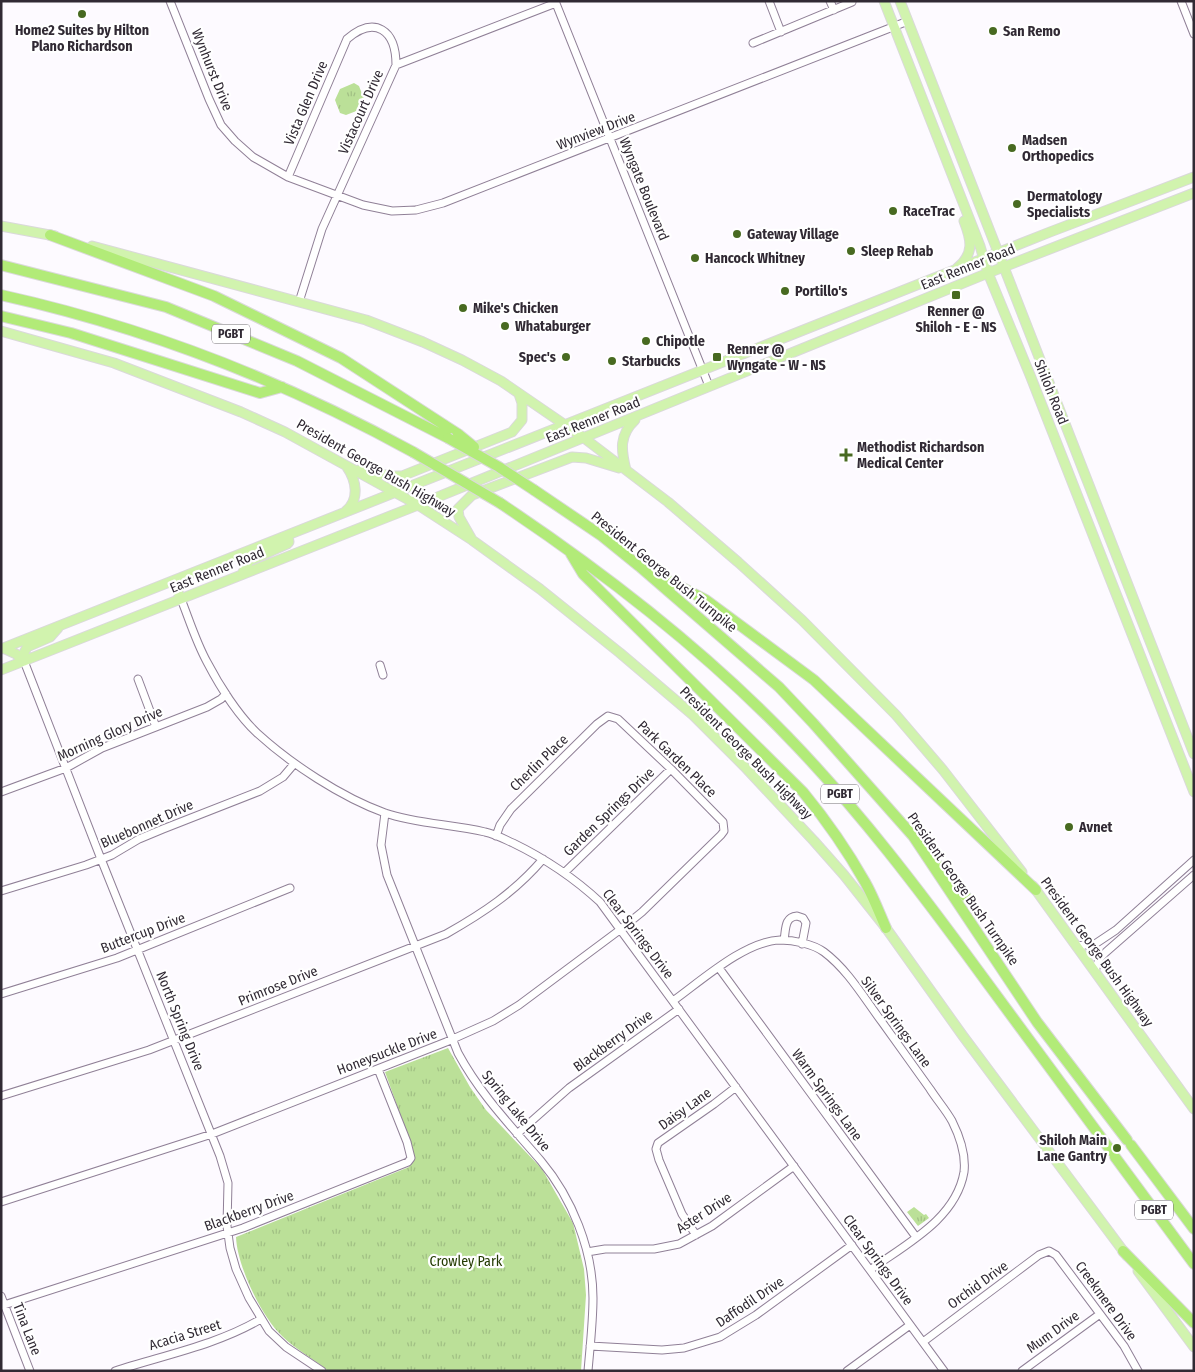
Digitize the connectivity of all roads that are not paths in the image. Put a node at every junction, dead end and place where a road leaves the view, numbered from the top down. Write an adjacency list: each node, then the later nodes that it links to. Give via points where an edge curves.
1 (170, 1): 20 (street, Wynhurst Drive, via 221,125 253,157)
2 (769, 1): 12 (street)
3 (830, 1): 9 (street)
4 (884, 1): 11 (main road, Shiloh Road)
5 (900, 1): 10 (main road, Shiloh Road)
6 (1181, 1): 13 (street)
7 (555, 2): 15 (street, Vistacourt Drive); 17 (street, Wyngate Boulevard)
8 (852, 2): 9 (street)
9 (834, 10): 12 (street)
10 (908, 21): 11 (street, Wynview Drive); 16 (main road, Shiloh Road)
11 (894, 27): 17 (street, Wynview Drive); 18 (main road, Shiloh Road)
12 (781, 32): 14 (street)
13 (1194, 34)
14 (753, 43)
15 (396, 65): 20 (street, Vista Glen Drive, via 393,42 381,29 357,30 347,39); 23 (street, Vistacourt Drive)
16 (953, 134): 18 (main road); 26 (main road, Shiloh Road)
17 (611, 139): 23 (street, Wynview Drive, via 443,203 416,210 392,211 362,206); 41 (street, Wyngate Boulevard)
18 (939, 140): 19 (main road, Shiloh Road)
19 (952, 174): 27 (main road, Shiloh Road); 30 (main road, via 950,183 971,241 962,264)
20 (288, 177): 23 (street, Wynview Drive)
21 (1194, 177): 26 (main road, East Renner Road)
22 (1194, 193): 29 (main road, East Renner Road)
23 (336, 196): 33 (street, Vistacourt Drive)
24 (1, 226): 25 (main road, President George Bush Highway)
25 (50, 235): 33 (main road, President George Bush Highway); 48 (highway, via 214,296 341,358)
26 (999, 252): 27 (main road, East Renner Road); 29 (main road, Shiloh Road)
27 (984, 258): 30 (main road, East Renner Road); 31 (main road, Shiloh Road)
28 (1, 265): 48 (highway, PGBT, via 166,307 297,361)
29 (1003, 268): 31 (main road, East Renner Road); 40 (main road, Shiloh Road)
30 (953, 271): 34 (main road, East Renner Road)
31 (988, 273): 37 (main road, East Renner Road); 42 (main road, Shiloh Road)
32 (1, 295): 44 (highway, PGBT, via 153,337)
33 (299, 302): 45 (main road, President George Bush Highway, via 366,320 421,341 462,360)
34 (874, 302): 36 (main road, East Renner Road); 37 (main road)
35 (1, 316): 44 (highway, via 71,333 260,392)
36 (830, 320): 39 (main road, via 831,330); 41 (main road, East Renner Road)
37 (868, 322): 39 (main road, East Renner Road)
38 (1, 331): 50 (main road, President George Bush Highway, via 114,362 214,401 285,432)
39 (820, 341): 43 (main road, East Renner Road)
40 (1044, 370): 42 (main road); 57 (main road, Shiloh Road)
41 (703, 371): 43 (street, Wyngate Boulevard); 47 (main road, East Renner Road)
42 (1030, 375): 58 (main road, Shiloh Road)
43 (709, 386): 46 (main road, East Renner Road)
44 (282, 387): 59 (highway, PGBT, bridge, via 413,452 500,503)
45 (519, 394): 47 (main road, President George Bush Highway); 50 (main road, via 522,420 512,432 402,476)
46 (638, 417): 49 (main road, East Renner Road); 51 (main road, via 622,441)
47 (565, 426): 49 (main road, President George Bush Highway); 52 (main road, East Renner Road)
48 (453, 436): 60 (highway, President George Bush Turnpike / PGBT, bridge, via 602,536)
49 (584, 438): 51 (main road, President George Bush Highway); 53 (main road, East Renner Road)
50 (347, 466): 52 (main road, President George Bush Highway); 54 (main road, via 356,486 351,507)
51 (626, 470): 56 (main road, via 572,457 472,495 458,509); 90 (main road, President George Bush Highway, via 738,562 847,664 943,770)
52 (396, 493): 53 (main road, President George Bush Highway); 54 (main road, East Renner Road)
53 (418, 505): 56 (main road, President George Bush Highway); 61 (main road, East Renner Road)
54 (344, 514): 55 (main road, East Renner Road)
55 (288, 536): 61 (main road, via 287,544 249,561); 62 (main road, East Renner Road)
56 (472, 540): 95 (main road, President George Bush Highway, via 540,589 693,715 814,841)
57 (1111, 543): 58 (main road); 74 (main road, Shiloh Road)
58 (1096, 544): 79 (main road, Shiloh Road)
59 (567, 549): 95 (highway, via 583,574 803,792 851,858); 125 (highway, PGBT, via 640,604 711,665 823,774 921,893)
60 (639, 566): 83 (highway, President George Bush Turnpike / PGBT, via 779,687); 90 (highway, via 706,600 814,680)
61 (242, 574): 63 (main road, East Renner Road)
62 (173, 581): 63 (main road); 64 (main road, East Renner Road)
63 (181, 599): 66 (main road, East Renner Road); 71 (street, Clear Springs Drive, via 206,660)
64 (60, 626): 65 (main road, East Renner Road); 66 (main road, via 50,637 27,646)
65 (2, 649): 66 (main road)
66 (24, 661): 68 (main road, East Renner Road); 76 (street, North Spring Drive)
67 (380, 665): 69 (street)
68 (1, 670)
69 (383, 675)
70 (138, 679): 73 (street)
71 (226, 694): 73 (street, Morning Glory Drive, via 207,707); 75 (street, Clear Springs Drive, via 256,732)
72 (608, 716): 77 (street, Park Garden Place, via 618,719); 82 (street, Cherlin Place, via 515,805)
73 (156, 727): 76 (street, Morning Glory Drive, via 102,748)
74 (1194, 754)
75 (294, 764): 80 (street, Clear Springs Drive, via 338,791); 84 (street, Bluebonnet Drive, via 283,777 260,791 155,832)
76 (66, 768): 78 (street, Morning Glory Drive); 84 (street, North Spring Drive)
77 (671, 769): 81 (street, Park Garden Place); 87 (street, Garden Springs Drive)
78 (1, 792)
79 (1194, 792)
80 (385, 813): 82 (street, Clear Springs Drive); 99 (street, Spring Lake Drive, via 382,832 384,861)
81 (724, 826): 96 (street, Honeysuckle Drive, via 721,835)
82 (496, 836): 85 (street, Clear Springs Drive)
83 (913, 836): 92 (highway); 117 (highway, President George Bush Turnpike / PGBT, via 1037,1022)
84 (101, 859): 91 (street, Bluebonnet Drive); 101 (street, North Spring Drive)
85 (543, 859): 87 (street, Clear Springs Drive); 99 (street, Primrose Drive, via 512,892 472,920)
86 (1194, 860): 93 (street)
87 (565, 872): 96 (street, Clear Springs Drive, via 600,902)
88 (1194, 875): 94 (street)
89 (290, 888): 101 (street, Buttercup Drive)
90 (1036, 890): 100 (main road, President George Bush Highway)
91 (1, 891)
92 (968, 899)
93 (1141, 908): 94 (street); 100 (street, via 1104,939 1095,944)
94 (1149, 914): 103 (street, via 1099,959)
95 (886, 928): 123 (main road, President George Bush Highway)
96 (621, 929): 105 (street, Clear Springs Drive); 108 (street, Honeysuckle Drive, via 507,1013)
97 (784, 940): 98 (street, Silver Springs Lane); 98 (street, via 787,922 797,916 806,923); 102 (street, Silver Springs Lane, via 764,942 750,948)
98 (802, 944): 120 (street, Silver Springs Lane, via 822,951 840,967 904,1052 956,1130 964,1164 960,1187 947,1211)
99 (415, 946): 107 (street, Primrose Drive); 108 (street, Spring Lake Drive)
100 (1076, 946): 103 (main road, President George Bush Highway)
101 (138, 950): 104 (street, Buttercup Drive); 107 (street, North Spring Drive)
102 (719, 968): 105 (street, Silver Springs Lane); 120 (street, Warm Springs Lane)
103 (1096, 972): 112 (main road, President George Bush Highway)
104 (1, 994)
105 (673, 1001): 106 (street, Clear Springs Drive)
106 (679, 1009): 110 (street, Clear Springs Drive); 114 (street, Blackberry Drive, via 569,1088)
107 (174, 1040): 111 (street, Primrose Drive); 113 (street, North Spring Drive)
108 (452, 1040): 109 (street, Honeysuckle Drive); 114 (street, Spring Lake Drive, via 467,1070)
109 (378, 1069): 113 (street, Honeysuckle Drive); 118 (street, Blackberry Drive, via 410,1153 408,1162)
110 (736, 1086): 115 (street, Clear Springs Drive); 119 (street, Daisy Lane, via 658,1143 656,1150 682,1214)
111 (1, 1096)
112 (1194, 1109)
113 (212, 1134): 116 (street, Honeysuckle Drive); 118 (street, North Spring Drive, via 228,1183)
114 (517, 1134): 124 (street, Spring Lake Drive, via 557,1182 572,1209)
115 (794, 1166): 119 (street, Aster Drive); 121 (street, Clear Springs Drive)
116 (1, 1202)
117 (1194, 1229)
118 (228, 1234): 128 (street, Blackberry Drive); 130 (street, North Spring Drive, via 236,1269)
119 (696, 1235): 124 (street, Aster Drive, via 669,1247)
120 (916, 1237): 126 (street, Silver Springs Lane)
121 (852, 1245): 126 (street, Clear Springs Drive); 134 (street, Daffodil Drive, via 756,1315 720,1337 684,1348 662,1350)
122 (1049, 1251): 129 (street, Creekmere Drive, via 1056,1255); 133 (street, Orchid Drive, via 1039,1255)
123 (1123, 1251): 131 (highway); 135 (main road, President George Bush Highway)
124 (587, 1252): 134 (street, Spring Lake Drive, via 593,1297)
125 (1194, 1264)
126 (870, 1270): 132 (street, Clear Springs Drive)
127 (1, 1296): 128 (street, Tina Lane)
128 (3, 1306): 136 (street, Tina Lane)
129 (1100, 1314): 142 (street, Mum Drive); 143 (street, Creekmere Drive)
130 (261, 1319): 137 (street, Acacia Street, via 212,1341); 138 (street, North Spring Drive, via 286,1347)
131 (1194, 1323)
132 (910, 1324): 133 (street, Clear Springs Drive); 140 (street)
133 (923, 1342): 141 (street, Clear Springs Drive)
134 (590, 1346): 139 (street, Spring Lake Drive)
135 (1194, 1347)
136 (30, 1371)
137 (115, 1371)
138 (322, 1371)
139 (588, 1371)
140 (846, 1371)
141 (944, 1371)
142 (1022, 1371)
143 (1138, 1371)

